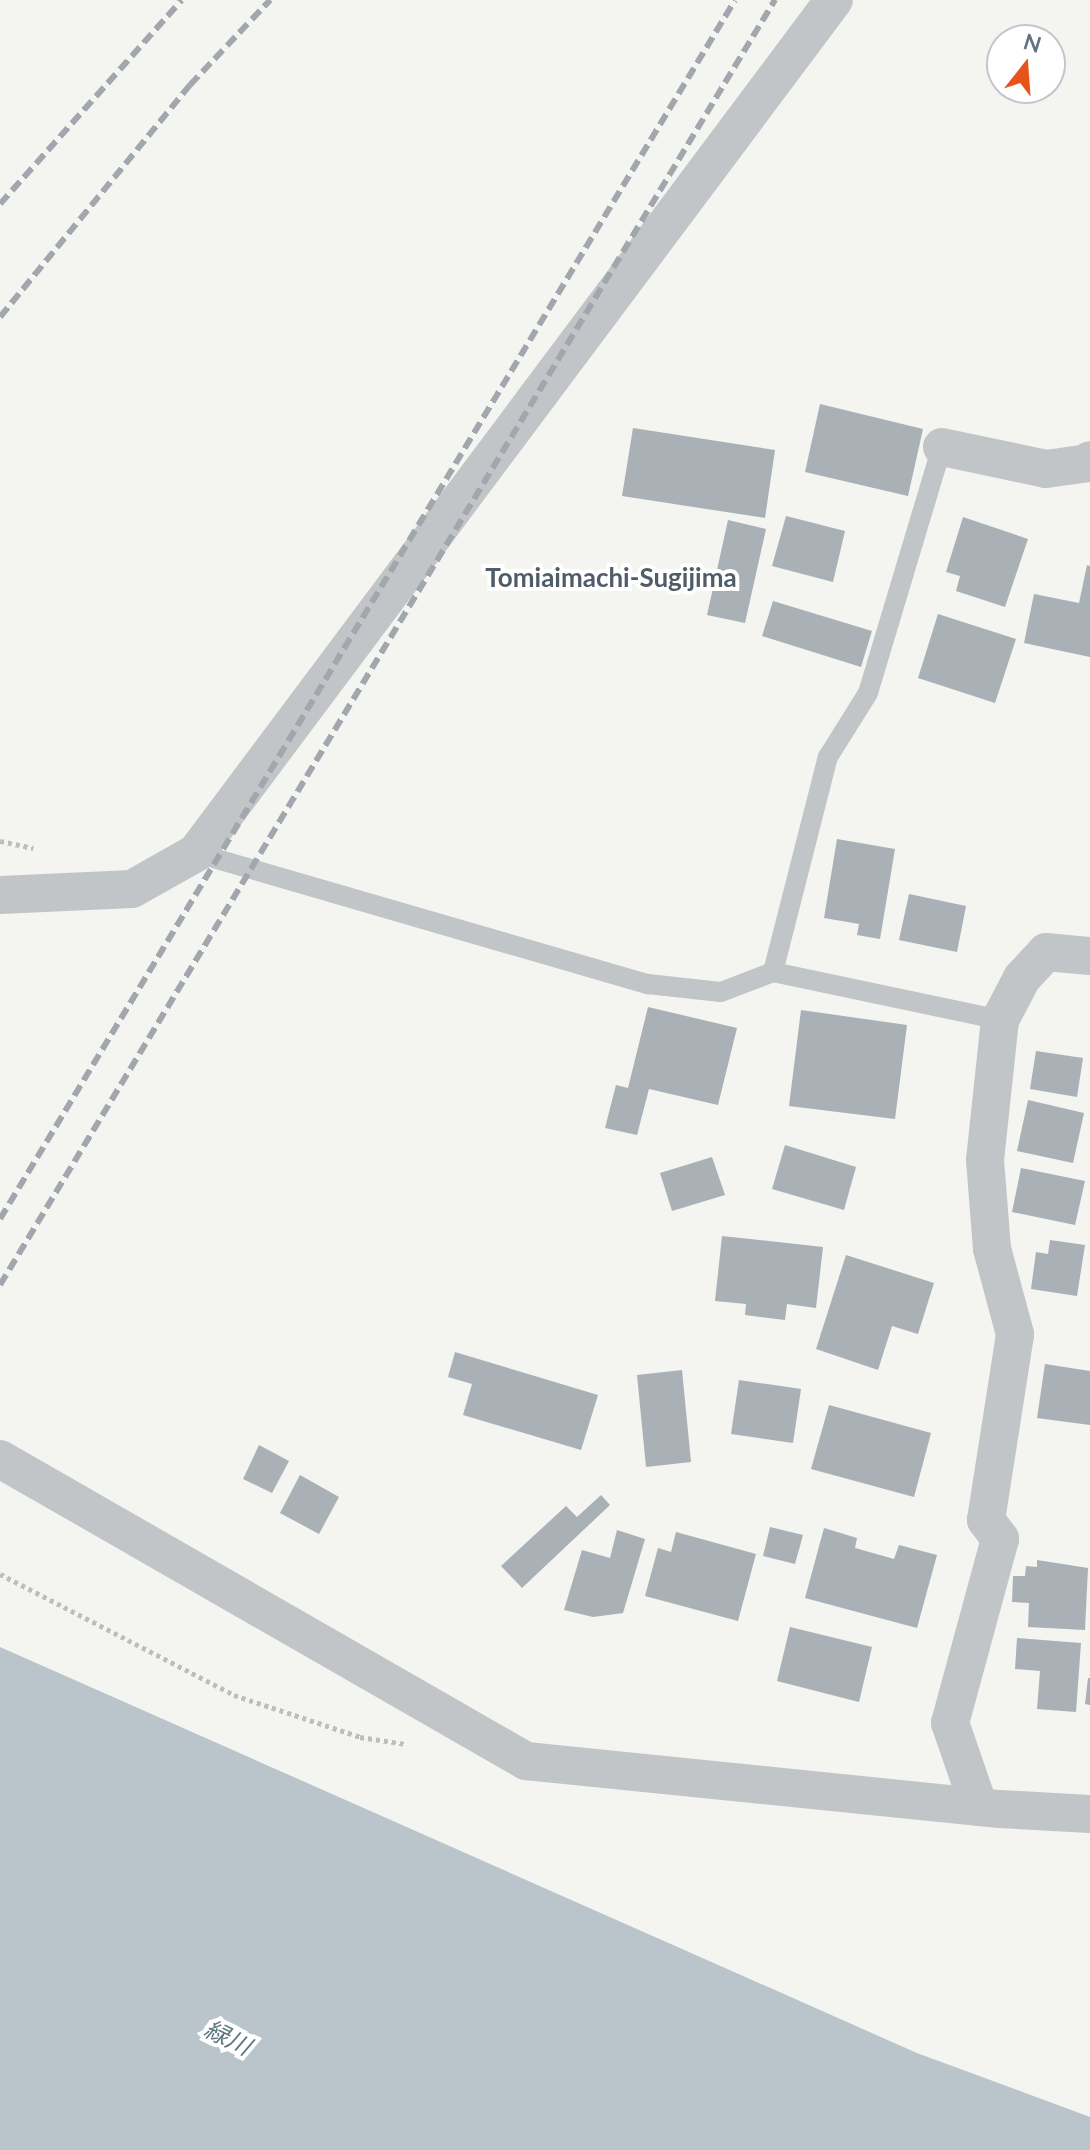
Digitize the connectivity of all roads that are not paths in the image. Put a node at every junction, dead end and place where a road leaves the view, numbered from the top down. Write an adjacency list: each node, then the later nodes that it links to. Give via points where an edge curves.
1 (834, 0): 4 (street)
2 (942, 447): 3 (street, via 1046,469); 7 (lane, via 868,693 828,757)
3 (1090, 460)
4 (196, 853): 5 (street, via 132,889); 7 (lane, via 648,984 721,992)
5 (0, 895)
6 (1090, 956): 8 (street, via 1046,952 1022,978)
7 (773, 972): 8 (lane)
8 (1000, 1020): 10 (street, via 985,1160 992,1249 1015,1334 986,1520 1000,1539 950,1723)
9 (0, 1459): 10 (street, via 526,1761)
10 (979, 1807): 11 (street)
11 (1090, 1814)

